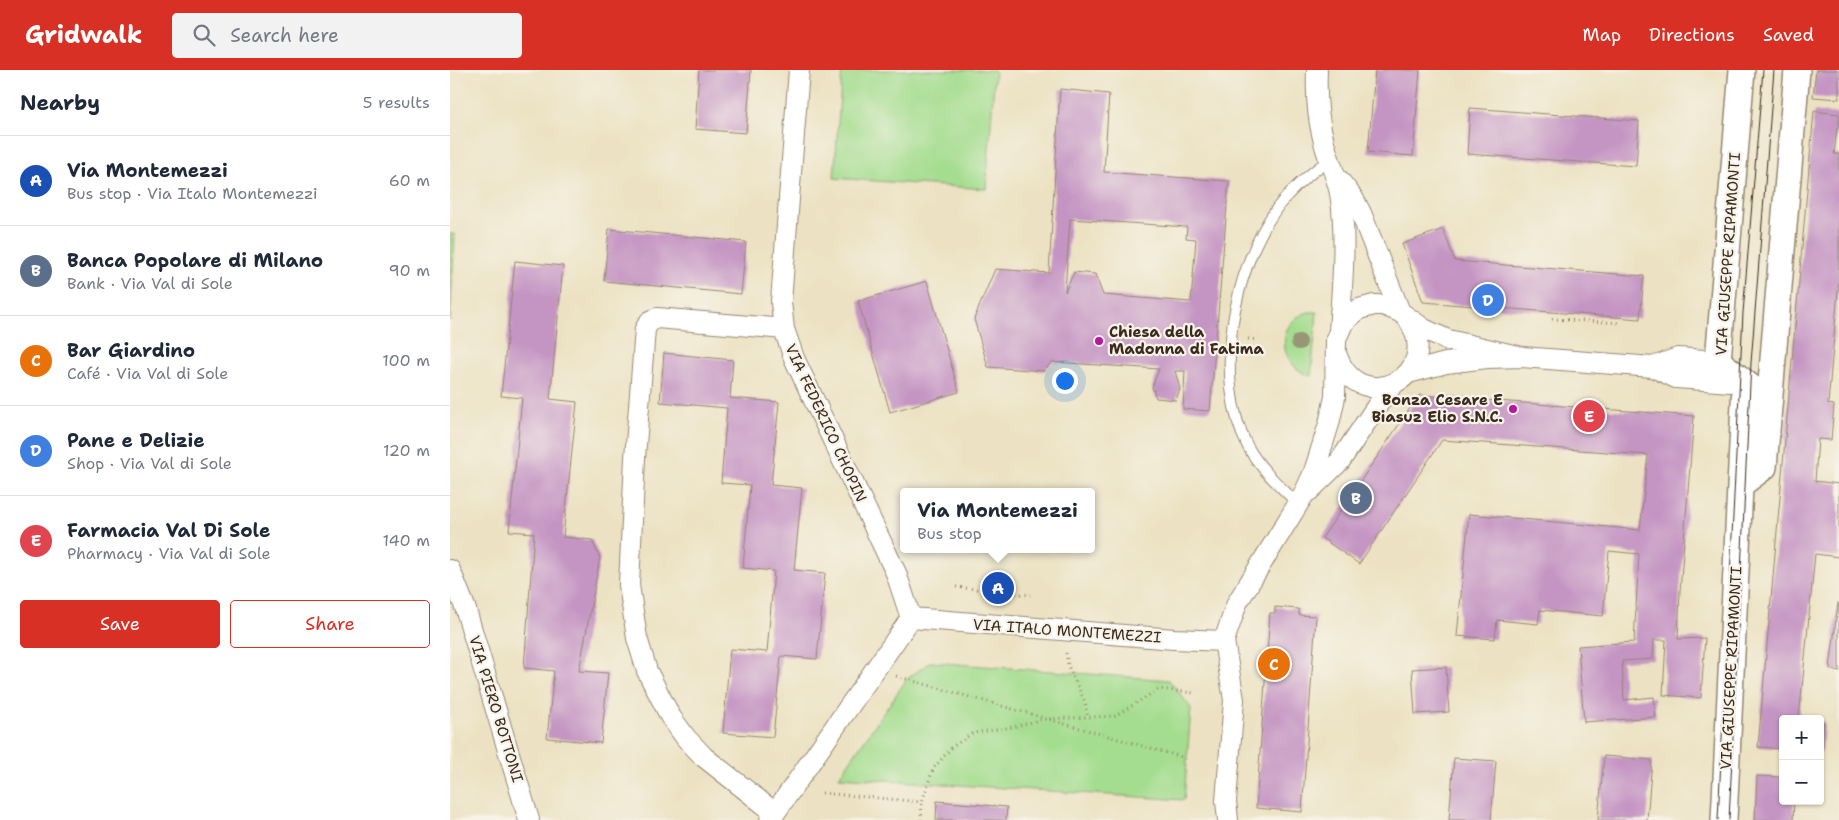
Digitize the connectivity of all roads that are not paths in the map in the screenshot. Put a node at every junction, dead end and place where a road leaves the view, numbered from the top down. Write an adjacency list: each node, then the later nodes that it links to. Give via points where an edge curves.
1 (799, 70): 7 (street, VIA FEDERICO CHOPIN, via 781,302)
2 (1317, 70): 5 (street, via 1316,104)
3 (1742, 70): 11 (street, VIA GIUSEPPE RIPAMONTI)
4 (1797, 70): 12 (street)
5 (1333, 168): 6 (street, via 1361,213); 8 (street, via 1342,218); 18 (lane, via 1289,193 1264,228 1246,267 1233,333 1231,376 1236,416 1242,432 1264,471)
6 (1404, 315): 8 (street, via 1383,305 1366,307 1347,318); 10 (street, via 1448,340); 14 (street, via 1416,334 1418,348 1414,365)
7 (784, 329): 20 (street, VIA FEDERICO CHOPIN, via 794,358 896,573); 22 (street, via 657,318 644,329 629,585 647,671 670,716 704,758)
8 (1338, 331): 9 (street)
9 (1337, 356): 14 (street, via 1346,374 1363,385 1374,387); 18 (street, via 1335,397 1329,424 1314,472)
10 (1522, 357): 13 (street); 14 (street, via 1446,363)
11 (1718, 361): 13 (street, via 1678,358); 15 (street, VIA GIUSEPPE RIPAMONTI)
12 (1773, 364): 15 (street); 16 (street)
13 (1653, 367): 15 (street, via 1676,378)
14 (1402, 378): 18 (street, via 1387,391 1340,461)
15 (1745, 383): 16 (street); 17 (street, VIA GIUSEPPE RIPAMONTI)
16 (1770, 402): 17 (street, via 1764,467)
17 (1740, 485): 25 (street, VIA GIUSEPPE RIPAMONTI)
18 (1301, 500): 21 (street, via 1237,603)
19 (450, 570): 23 (street, VIA PIERO BOTTONI, via 465,607)
20 (911, 618): 21 (street, VIA ITALO MONTEMEZZI); 22 (street)
21 (1224, 641): 24 (street, via 1234,700 1226,801)
22 (773, 816)
23 (529, 820)
24 (1228, 820)
25 (1724, 820)

